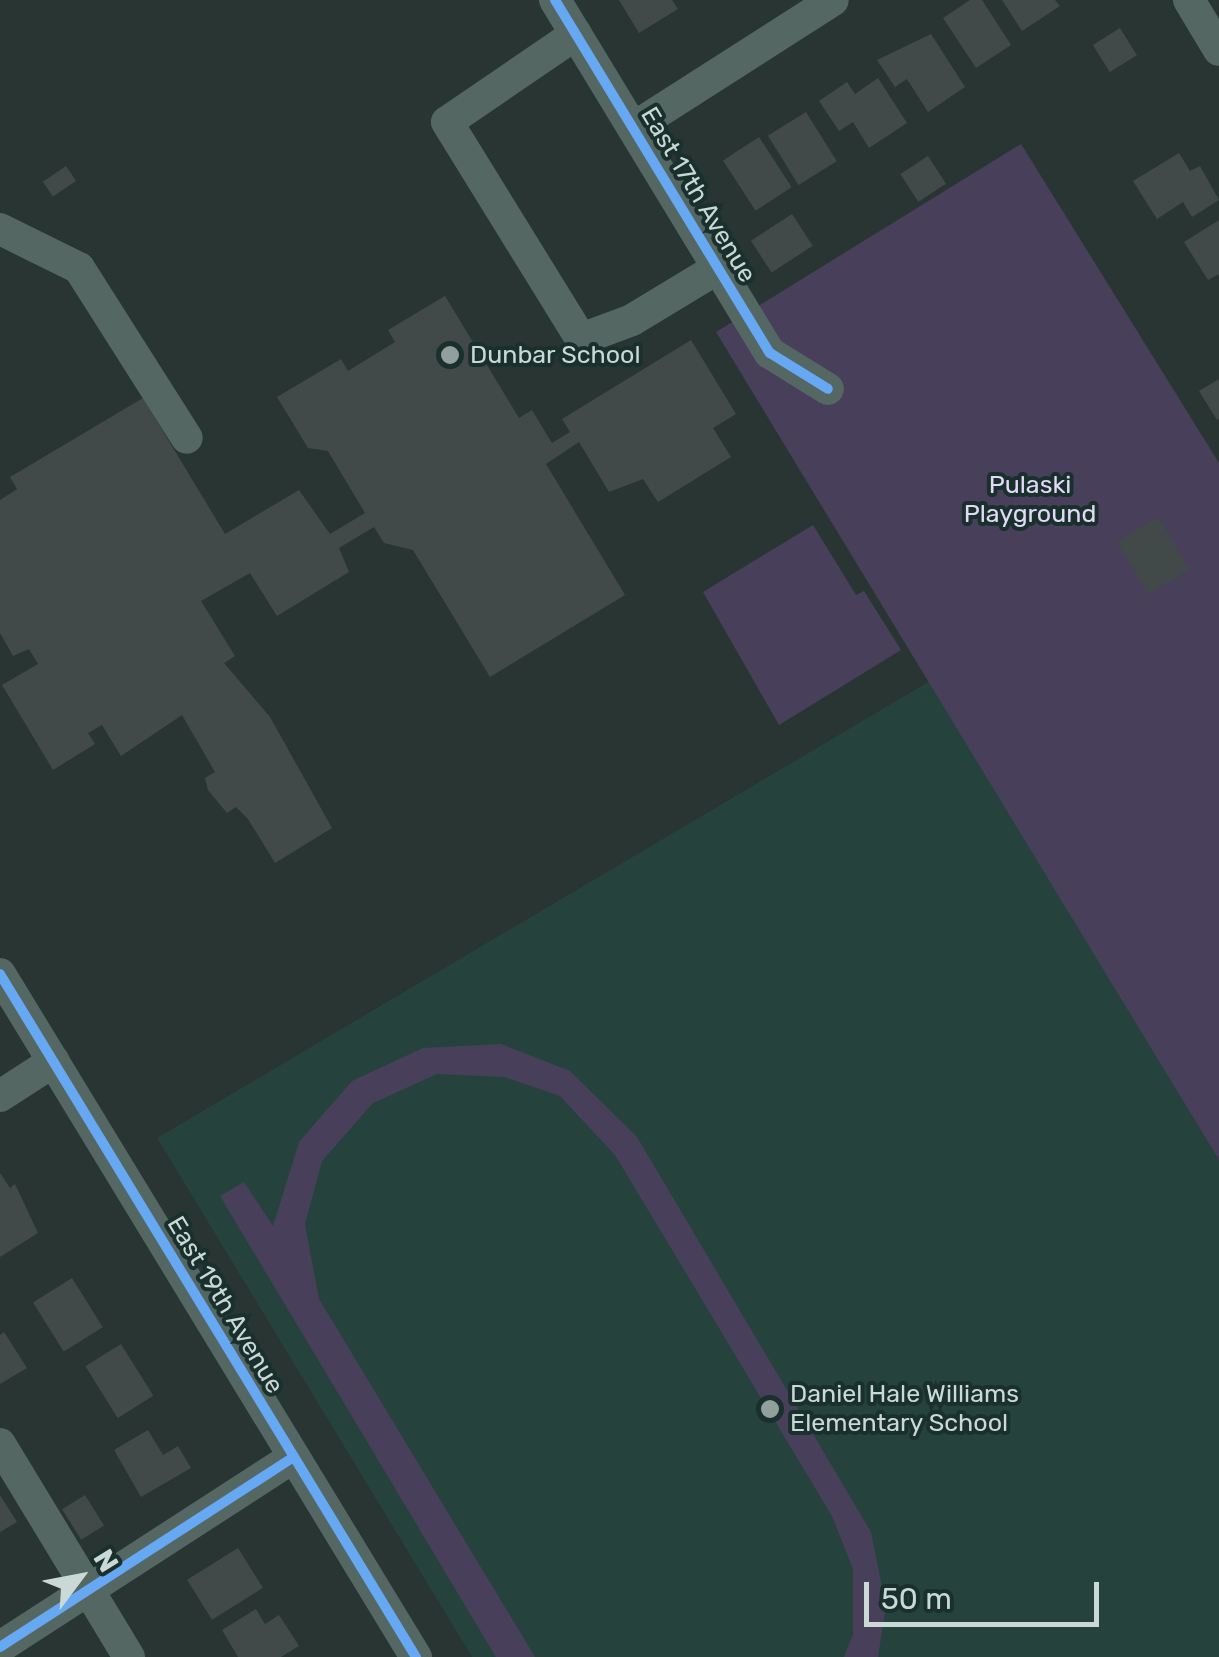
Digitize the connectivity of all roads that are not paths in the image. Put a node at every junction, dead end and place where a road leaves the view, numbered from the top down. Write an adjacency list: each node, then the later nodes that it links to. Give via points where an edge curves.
1 (556, 0): 4 (street, East 17th Avenue)
2 (833, 0): 6 (street)
3 (1189, 0): 5 (street)
4 (576, 34): 6 (street, East 17th Avenue); 8 (street, via 448,122 582,339 632,320)
5 (1216, 39)
6 (634, 128): 8 (street, East 17th Avenue)
7 (0, 229): 10 (street, via 80,268)
8 (718, 268): 9 (street, East 17th Avenue, via 770,352)
9 (828, 389)
10 (187, 438)
11 (0, 974): 12 (street, East 19th Avenue)
12 (54, 1061): 13 (street); 15 (street, East 19th Avenue)
13 (0, 1096)
14 (0, 1444): 16 (street)
15 (294, 1457): 16 (street); 19 (street, East 19th Avenue)
16 (88, 1590): 17 (street); 18 (street)
17 (0, 1646)
18 (129, 1657)
19 (416, 1657)

